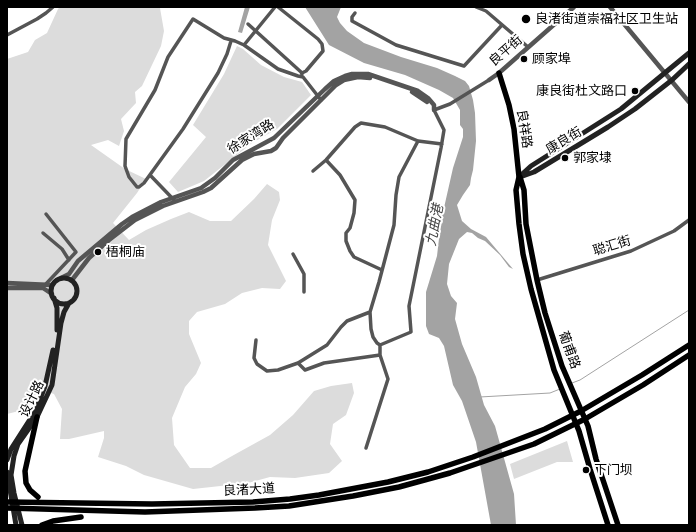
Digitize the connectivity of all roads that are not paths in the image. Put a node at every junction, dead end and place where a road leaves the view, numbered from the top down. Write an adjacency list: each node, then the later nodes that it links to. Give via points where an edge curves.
1 (53, 7): 10 (street, via 46,14)
2 (277, 7): 9 (street); 18 (street, via 322,44 323,51)
3 (476, 7): 8 (street, via 486,11)
4 (574, 7): 13 (street, 良平街)
5 (610, 7): 17 (street)
6 (355, 13): 8 (street, via 352,21 396,45 464,66)
7 (248, 24): 9 (street)
8 (502, 25): 13 (street)
9 (256, 31): 12 (street); 18 (street)
10 (7, 35)
11 (231, 41): 12 (street); 28 (street, via 218,73 183,129); 28 (street, via 193,19 168,57 155,90 126,139 125,166 132,182 139,188)
12 (244, 45): 18 (street, via 278,69)
13 (528, 47): 16 (street, 良平街)
14 (689, 53): 17 (main road, 康良街)
15 (689, 64): 20 (main road, 康良街)
16 (500, 73): 19 (street, 良平街); 29 (main road, 良祥路, via 514,129)
17 (666, 73): 20 (street); 29 (main road, 康良街, via 621,109 531,166)
18 (302, 75): 21 (street)
19 (489, 80): 23 (street, via 450,104)
20 (672, 80): 22 (street); 29 (main road, 康良街, via 608,127 534,172)
21 (320, 98): 23 (street, 徐家湾路, via 344,80 368,77 413,92 426,100); 31 (street, 徐家湾路, via 272,140 234,160 201,188); 31 (street, 徐家湾路, via 276,148 242,160 211,188)
22 (689, 102)
23 (434, 110): 25 (street, 徐家湾路, via 444,130)
24 (418, 141): 25 (street); 26 (street, via 385,127 361,123); 37 (street, via 399,177 394,225)
25 (442, 144): 50 (street, 徐家湾路, via 409,306 411,332)
26 (326, 160): 27 (street); 37 (street, via 340,175 355,200 350,228 346,233 350,251 354,257)
27 (312, 171)
28 (150, 174): 31 (street)
29 (519, 177): 30 (main road, 良祥路); 40 (main road, 葡甫路, via 524,190 526,224)
30 (516, 190): 56 (main road, 葡甫路, via 523,254 531,289 554,370)
31 (175, 200): 38 (street, 徐家湾路, via 146,208 122,224 78,261 69,274); 39 (street, 徐家湾路, via 127,226 88,258)
32 (46, 214): 36 (street, via 76,252)
33 (689, 220): 40 (street, 聪汇街, via 644,246)
34 (43, 233): 36 (street, via 62,249)
35 (294, 254): 45 (street, via 304,274)
36 (69, 260): 43 (street)
37 (382, 270): 48 (street)
38 (61, 278): 39 (main road); 42 (main road)
39 (72, 280): 47 (main road, via 77,290 75,298)
40 (537, 280): 55 (main road, 葡甫路, via 562,366)
41 (7, 283): 43 (street)
42 (52, 285): 43 (street); 46 (main road)
43 (44, 286)
44 (7, 288): 46 (street, via 43,288)
45 (304, 292)
46 (53, 296): 47 (main road, via 60,303); 61 (main road, 设计路, via 57,308 56,334 45,386 36,410 11,448)
47 (69, 303): 57 (main road, 设计路, via 61,323 52,385)
48 (370, 312): 50 (street, via 371,329); 54 (street, via 347,321 327,346)
49 (256, 340): 54 (street, via 254,358 267,371)
50 (380, 345): 52 (street)
51 (689, 345): 55 (main road, 良渚大道)
52 (380, 355): 54 (street, via 324,363 305,370); 60 (street, via 388,379)
53 (689, 355): 58 (main road, 良渚大道)
54 (298, 363)
55 (581, 411): 56 (main road, 良渚大道); 58 (main road, 葡甫路)
56 (572, 416): 59 (main road, 葡甫路); 64 (main road, 良渚大道, via 474,457 428,472 351,490 253,502)
57 (37, 417): 63 (main road, via 25,471 26,483); 68 (main road, 设计路, via 18,444 11,475)
58 (585, 419): 59 (main road, 良渚大道); 71 (main road, 葡甫路)
59 (576, 424): 65 (main road, 良渚大道, via 534,444 399,487 289,506 145,512); 70 (main road, 葡甫路)
60 (366, 448)
61 (7, 460)
62 (7, 472): 67 (main road)
63 (38, 496)
64 (7, 502)
65 (7, 508)
66 (81, 517): 69 (main road, via 55,520)
67 (16, 525)
68 (22, 525)
69 (42, 525)
70 (608, 525)
71 (618, 525)

